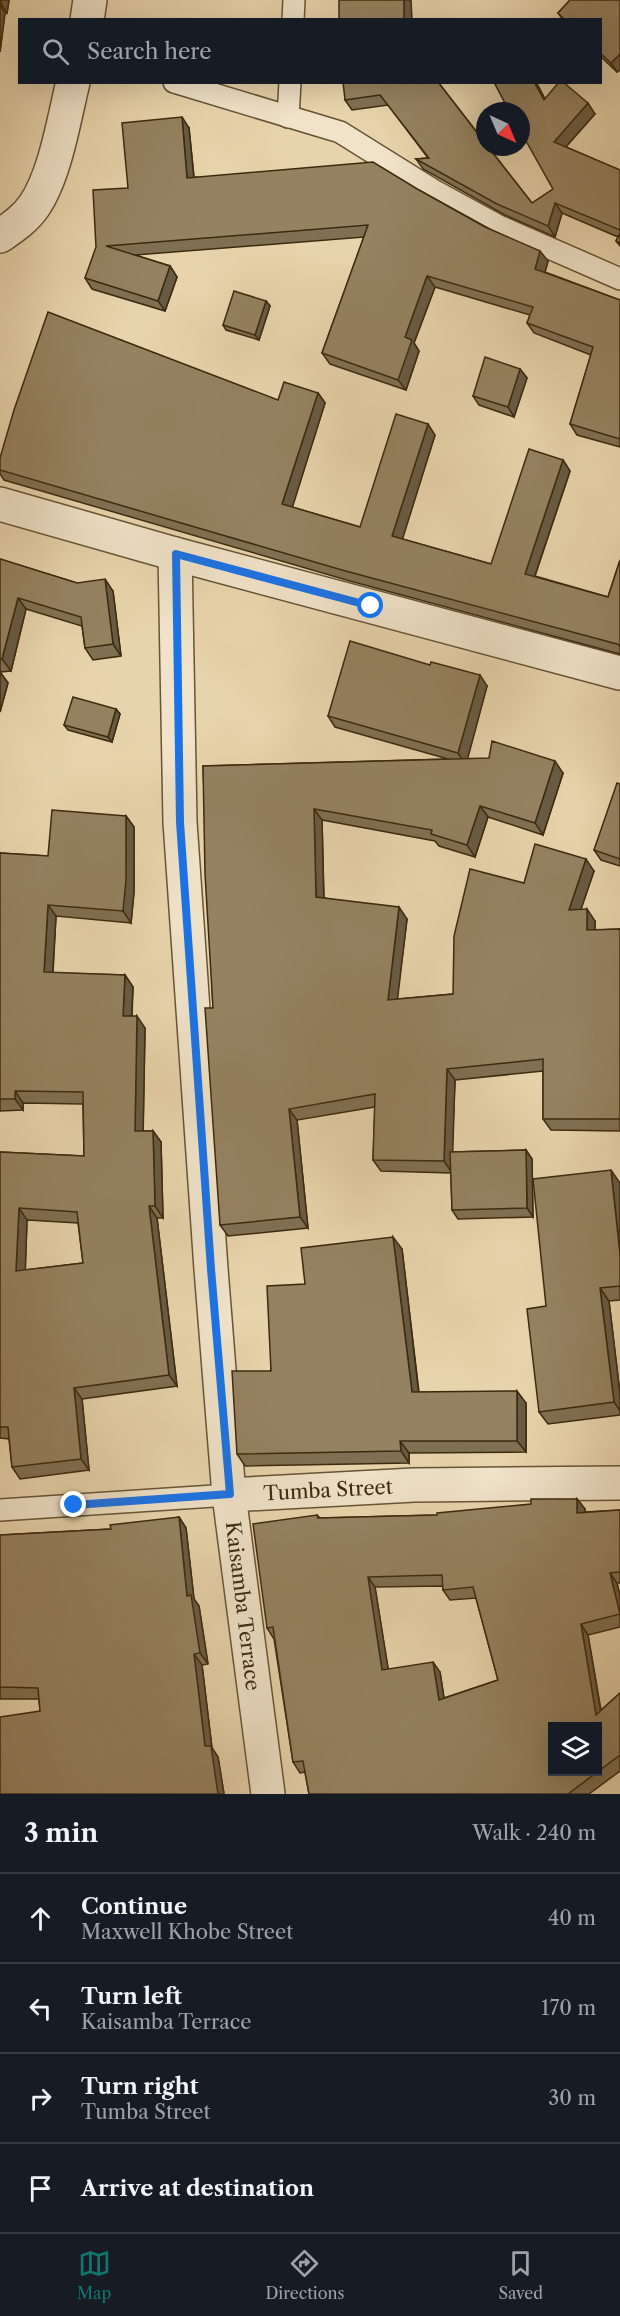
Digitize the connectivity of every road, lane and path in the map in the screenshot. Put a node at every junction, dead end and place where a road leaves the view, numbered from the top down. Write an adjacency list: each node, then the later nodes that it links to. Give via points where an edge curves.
1 (90, 0): 3 (street)
2 (294, 0): 4 (lane)
3 (87, 18)
4 (293, 18)
5 (72, 84): 9 (street, via 47,181 34,206)
6 (181, 84): 8 (lane)
7 (290, 84): 8 (lane)
8 (288, 117): 10 (lane, via 340,132 499,226)
9 (0, 236)
10 (620, 279)
11 (0, 504): 12 (street)
12 (176, 554): 13 (street); 15 (street, Kaisamba Terrace, via 180,822)
13 (620, 673)
14 (620, 1484): 15 (street, Tumba Street, via 414,1485)
15 (230, 1494): 16 (lane, Tumba Street); 17 (street, Kaisamba Terrace)
16 (0, 1510)
17 (268, 1794)

